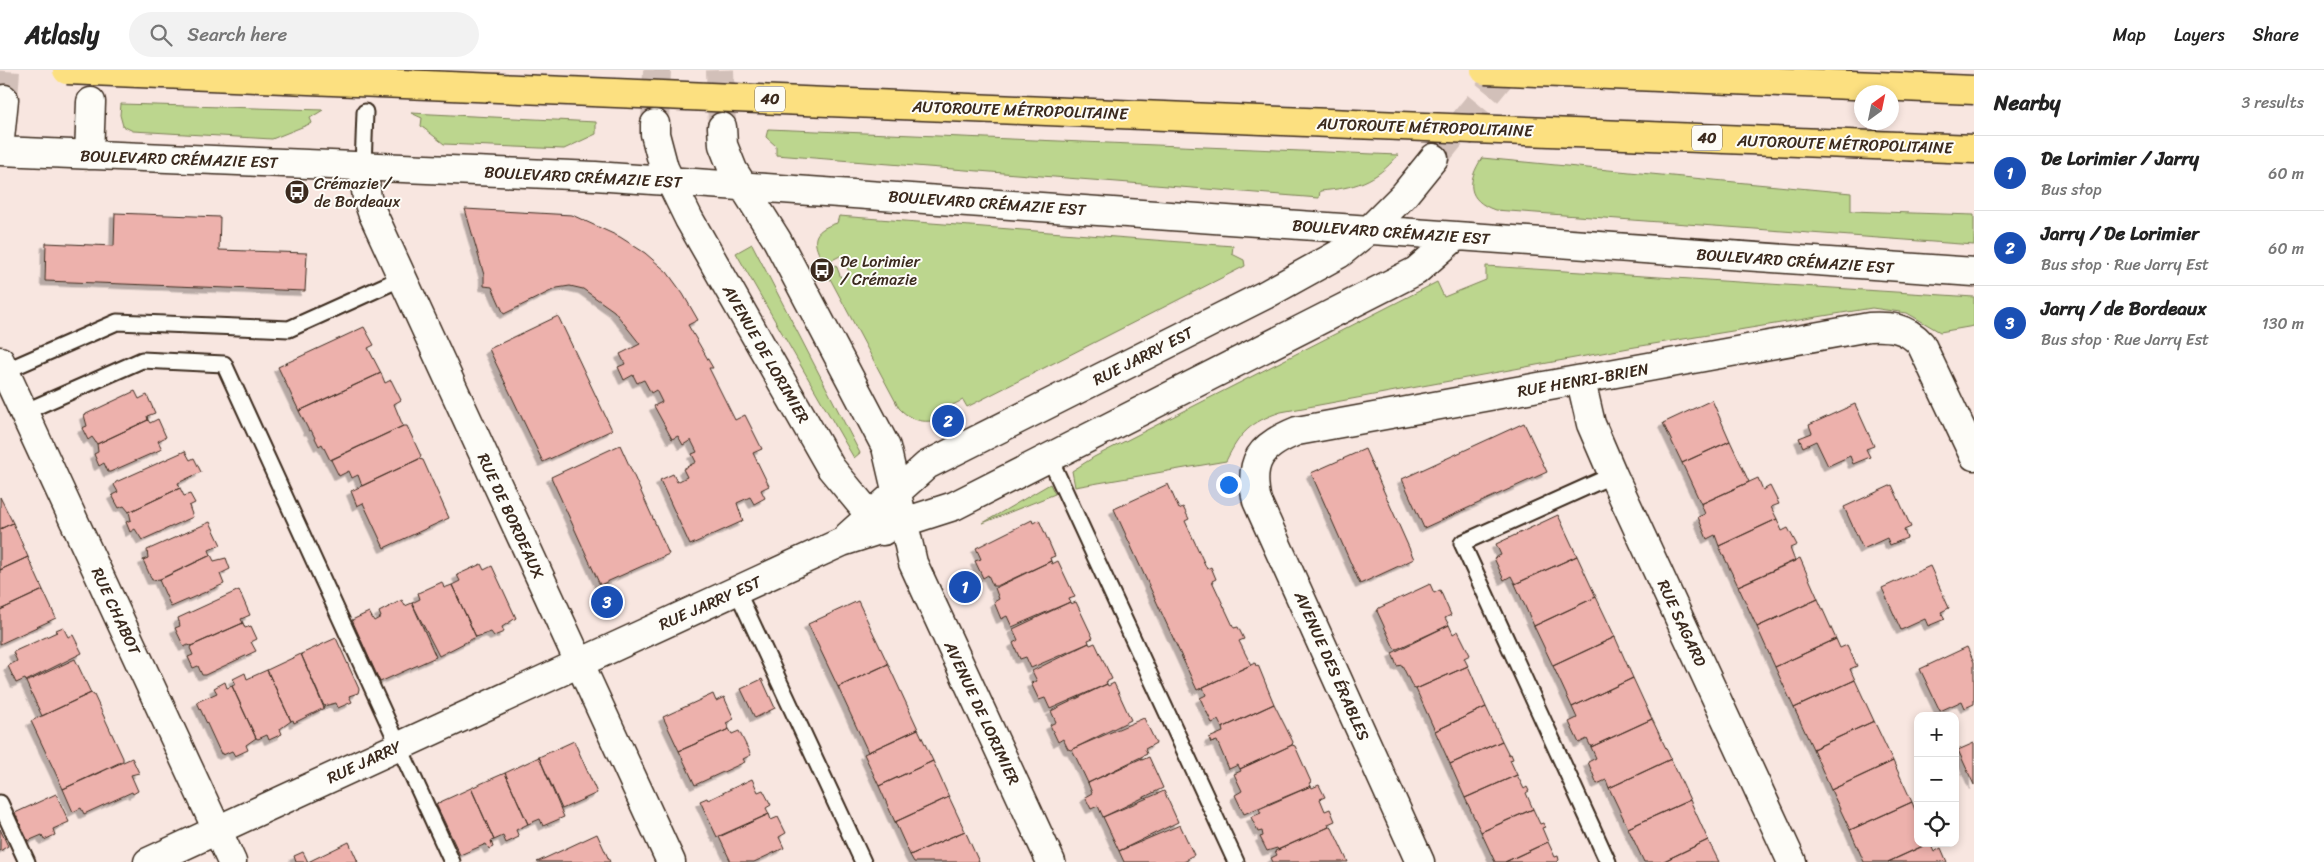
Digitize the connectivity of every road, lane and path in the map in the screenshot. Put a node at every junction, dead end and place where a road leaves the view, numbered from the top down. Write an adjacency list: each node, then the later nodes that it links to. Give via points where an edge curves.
1 (67, 70): 10 (highway, AUTOROUTE MÉTROPOLITAINE / 40, bridge)
2 (1485, 70): 3 (highway, bridge)
3 (1974, 90)
4 (4, 99): 9 (main road)
5 (91, 102): 13 (main road)
6 (365, 112): 16 (lane)
7 (655, 124): 17 (main road, AVENUE DE LORIMIER, via 658,149)
8 (722, 127): 18 (main road, AVENUE DE LORIMIER, via 727,156)
9 (0, 138)
10 (1941, 147): 11 (highway, AUTOROUTE MÉTROPOLITAINE / 40); 14 (highway)
11 (1974, 149)
12 (0, 152): 13 (main road, BOULEVARD CRÉMAZIE EST)
13 (89, 155): 16 (main road, BOULEVARD CRÉMAZIE EST)
14 (1974, 155)
15 (1434, 158): 19 (main road, RUE JARRY EST)
16 (363, 166): 17 (main road, BOULEVARD CRÉMAZIE EST); 22 (main road, RUE DE BORDEAUX, via 369,205)
17 (671, 182): 18 (main road, BOULEVARD CRÉMAZIE EST); 31 (main road, AVENUE DE LORIMIER, via 830,468)
18 (743, 186): 19 (main road, BOULEVARD CRÉMAZIE EST); 30 (main road, AVENUE DE LORIMIER, via 776,240 886,446)
19 (1370, 229): 20 (main road, BOULEVARD CRÉMAZIE EST); 30 (main road, RUE JARRY EST, via 1325,263 927,465)
20 (1455, 237): 21 (main road, BOULEVARD CRÉMAZIE EST); 27 (main road, RUE JARRY EST, via 1416,271)
21 (1974, 272)
22 (402, 278): 23 (lane, via 289,329 117,322); 33 (main road, RUE DE BORDEAUX)
23 (2, 366): 25 (main road, RUE CHABOT)
24 (1580, 381): 26 (main road, RUE HENRI-BRIEN, via 1869,326 1887,326 1906,330 1921,344); 28 (main road, RUE HENRI-BRIEN, via 1297,432 1271,445); 29 (main road, RUE SAGARD, via 1592,424)
25 (24, 412): 34 (lane, via 142,360 224,364); 36 (main road, RUE CHABOT)
26 (1974, 456)
27 (1050, 459): 31 (main road, RUE JARRY EST, via 954,506); 44 (lane)
28 (1254, 468): 45 (main road, AVENUE DES ÉRABLES, via 1257,501)
29 (1613, 475): 46 (lane, via 1462,542); 47 (main road, RUE SAGARD)
30 (897, 493): 31 (main road, AVENUE DE LORIMIER)
31 (886, 523): 32 (main road, RUE JARRY EST); 43 (main road, AVENUE DE LORIMIER, via 913,563)
32 (737, 590): 33 (main road, RUE JARRY EST); 42 (lane)
33 (579, 662): 34 (main road, RUE JARRY); 41 (main road, RUE DE BORDEAUX)
34 (398, 746): 36 (main road, RUE JARRY); 40 (lane)
35 (0, 803): 37 (lane)
36 (218, 831): 38 (main road, RUE JARRY); 39 (main road, RUE CHABOT)
37 (27, 862)
38 (148, 862)
39 (232, 862)
40 (452, 862)
41 (671, 862)
42 (863, 862)
43 (1050, 862)
44 (1236, 862)
45 (1420, 862)
46 (1608, 862)
47 (1792, 862)

